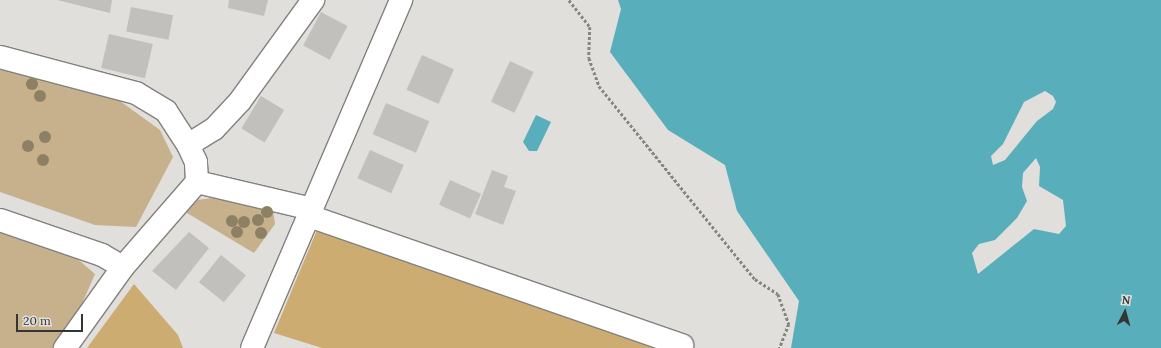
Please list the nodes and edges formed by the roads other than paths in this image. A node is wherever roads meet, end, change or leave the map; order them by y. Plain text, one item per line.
1 (314, 0) edge
2 (401, 0) edge
3 (0, 57) edge
4 (188, 145) junction
5 (197, 182) junction
6 (311, 212) junction
7 (0, 220) edge
8 (123, 266) junction
9 (682, 345) dead end
10 (65, 348) edge
11 (252, 348) edge

1 - 4 street
2 - 6 street
3 - 4 street
4 - 5 street
5 - 6 street
5 - 8 street
6 - 9 street
6 - 11 street
7 - 8 street
8 - 10 street

